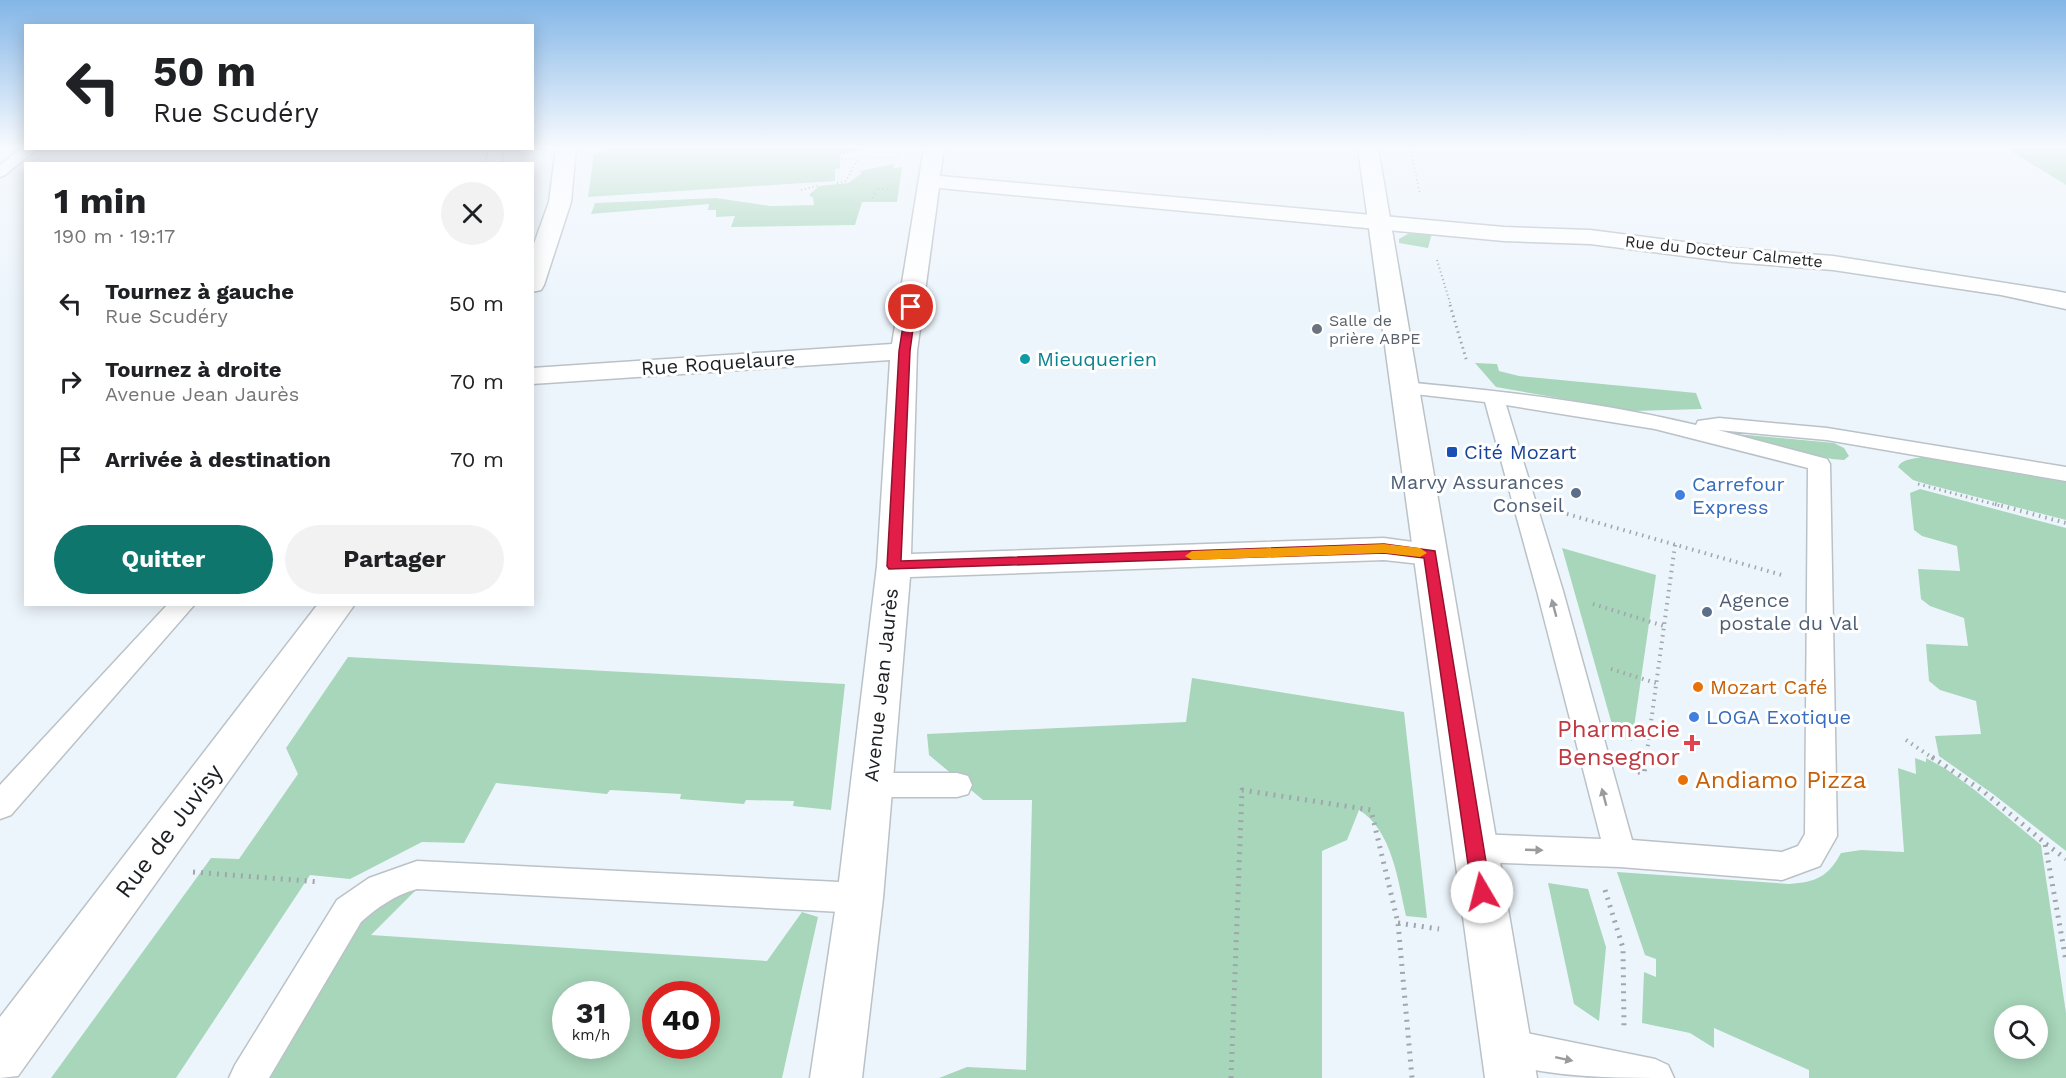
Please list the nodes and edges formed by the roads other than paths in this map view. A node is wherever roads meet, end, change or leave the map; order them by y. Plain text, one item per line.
1 (560, 198) edge
2 (918, 198) edge
3 (1199, 198) edge
4 (1376, 198) edge
5 (1380, 222) junction
6 (534, 279) edge
7 (2066, 301) edge
8 (904, 351) junction
9 (534, 376) edge
10 (1404, 388) junction
11 (1493, 396) junction
12 (1689, 430) junction
13 (2066, 474) edge
14 (1430, 554) junction
15 (894, 566) junction
16 (181, 606) edge
17 (337, 606) edge
18 (872, 785) junction
19 (957, 785) dead end
20 (0, 807) edge
21 (1475, 848) junction
22 (1606, 853) junction
23 (860, 898) junction
24 (0, 1058) edge
25 (1508, 1063) edge
26 (1642, 1075) edge
27 (248, 1078) edge
28 (836, 1078) edge

1 - 6 street
2 - 8 street, Avenue Jean Jaurès
3 - 5 street, Rue du Docteur Calmette
4 - 5 street
5 - 7 street, Rue du Docteur Calmette
5 - 10 street
8 - 9 street, Rue Roquelaure
8 - 15 street, Avenue Jean Jaurès
10 - 11 lane
10 - 14 street
11 - 12 lane
22 -> 11 lane
12 - 13 lane
12 - 22 lane
14 - 15 street
14 - 21 street
15 - 18 street, Avenue Jean Jaurès
16 - 20 lane
17 - 24 street, Rue de Juvisy
18 - 19 lane
18 - 23 street, Avenue Jean Jaurès
21 -> 22 lane
21 - 25 street
23 - 27 lane
23 - 28 street, Avenue Jean Jaurès
25 -> 26 lane

